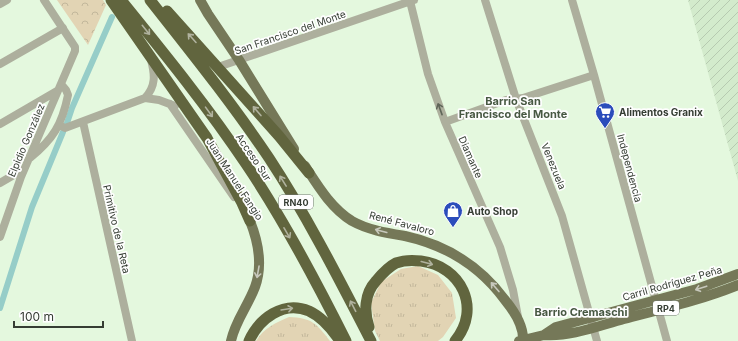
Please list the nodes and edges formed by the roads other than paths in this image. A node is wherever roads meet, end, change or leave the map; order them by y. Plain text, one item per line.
1 (7, 0) edge
2 (44, 0) edge
3 (111, 0) edge
4 (121, 0) edge
5 (150, 0) edge
6 (156, 0) edge
7 (200, 0) edge
8 (485, 0) edge
9 (572, 0) edge
10 (412, 1) edge
11 (0, 4) edge
12 (63, 28) junction
13 (147, 50) junction
14 (239, 60) junction
15 (0, 64) edge
16 (218, 67) junction
17 (594, 74) junction
18 (59, 88) junction
19 (145, 98) junction
20 (516, 99) junction
21 (170, 104) junction
22 (193, 116) junction
23 (83, 122) junction
24 (445, 122) junction
25 (0, 124) edge
26 (59, 125) junction
27 (28, 160) junction
28 (24, 169) junction
29 (309, 173) junction
30 (0, 183) edge
31 (250, 221) junction
32 (0, 237) edge
33 (738, 274) edge
34 (738, 285) edge
35 (657, 305) junction
36 (518, 318) junction
37 (592, 323) junction
38 (132, 341) edge
39 (231, 341) edge
40 (248, 341) edge
41 (340, 341) edge
42 (346, 341) edge
43 (371, 341) edge
44 (375, 341) edge
45 (455, 341) edge
46 (522, 341) edge
47 (597, 341) edge
48 (667, 341) edge

1 - 11 street
2 - 12 street
3 - 13 highway
4 -> 42 highway, Acceso Sur / RN40
43 -> 5 highway, Acceso Sur / RN40
16 -> 6 highway
7 - 14 main road, René Favaloro
8 - 20 street, Venezuela
9 - 17 street, Independencia
10 - 14 street, San Francisco del Monte
24 -> 10 street, Diamante
12 - 15 street
12 - 18 street, Elpidio González
13 - 19 street
13 - 22 highway
14 - 16 street, San Francisco del Monte
14 - 29 main road, René Favaloro
29 -> 16 highway
17 - 20 street
17 - 35 street, Independencia
18 - 25 street
18 - 26 street
18 - 27 street, Elpidio González
19 - 21 street
19 - 23 street
20 - 24 street
20 - 37 street, Venezuela
21 - 22 street
21 - 31 street, Juan Manuel Fangio
22 - 31 highway
23 - 26 street
23 - 38 street, Primitivo de la Reta
24 - 36 street, Diamante
26 - 27 street
27 - 28 street, Elpidio González
28 - 30 street
28 - 32 street, Elpidio González
36 -> 29 main road, René Favaloro
31 -> 39 main road, Juan Manuel Fangio
33 -> 35 main road, Carril Rodríguez Peña / RP4
34 - 35 main road, Carril Rodríguez Peña / RP4
35 - 37 main road, Carril Rodríguez Peña / RP4
35 - 48 street, Independencia
36 - 46 main road, René Favaloro
37 - 46 main road, Carril Rodríguez Peña / RP4
37 - 47 street, Venezuela
40 -> 41 highway
44 -> 45 highway

